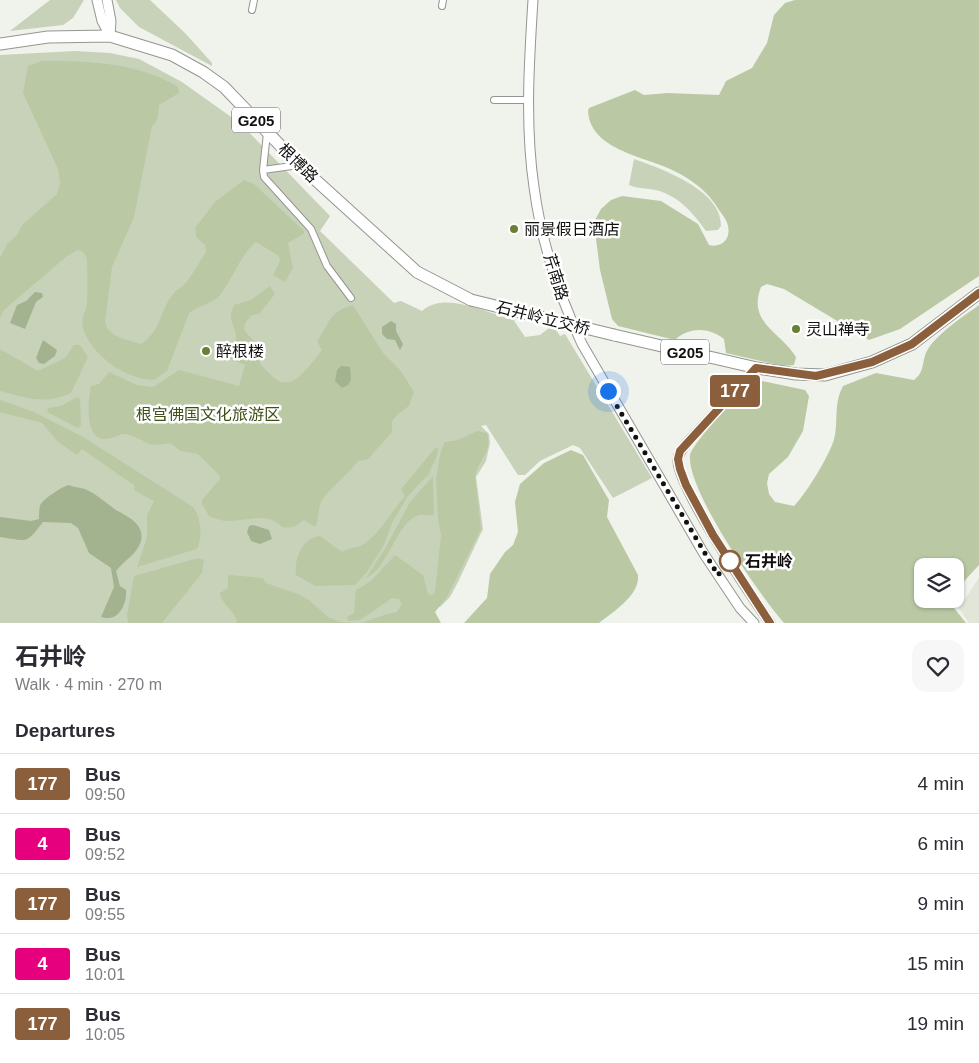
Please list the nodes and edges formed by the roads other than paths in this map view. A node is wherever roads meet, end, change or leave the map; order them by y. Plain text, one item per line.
1 (97, 0) edge
2 (108, 0) edge
3 (254, 0) edge
4 (533, 0) edge
5 (252, 10) dead end
6 (110, 36) junction
7 (0, 44) edge
8 (494, 100) dead end
9 (529, 100) junction
10 (267, 133) junction
11 (299, 165) junction
12 (264, 170) junction
13 (979, 293) edge
14 (351, 298) dead end
15 (471, 300) joint
16 (756, 368) junction
17 (754, 623) edge
18 (770, 623) edge

1 - 6 main road
2 - 6 main road
3 - 5 street
4 - 9 main road, 芹南路
6 - 7 highway, 根博路 / G205
6 - 10 highway, 根博路 / G205
8 - 9 street
9 - 17 main road, 芹南路
10 - 11 highway, 根博路 / G205
10 - 12 street
11 - 12 street
11 - 15 highway, 根博路 / G205
12 - 14 street
13 - 16 highway, G205
15 - 16 highway, 石井岭立交桥 / G205, bridge
16 - 18 main road

